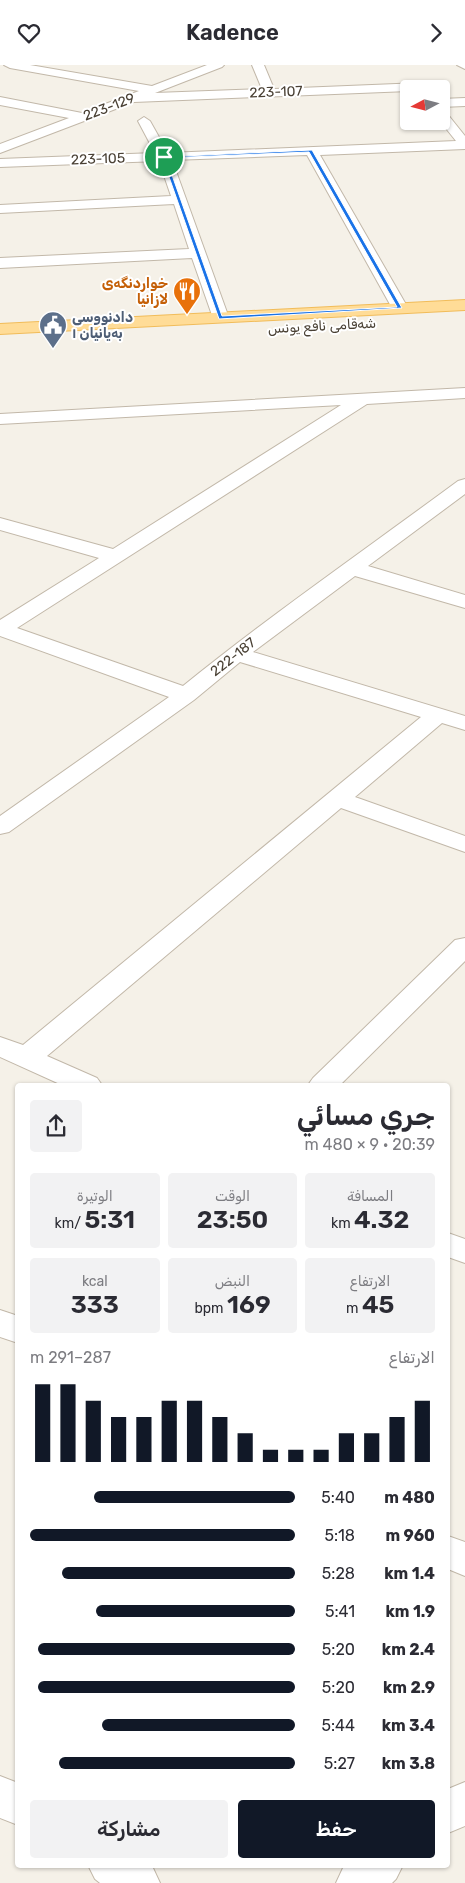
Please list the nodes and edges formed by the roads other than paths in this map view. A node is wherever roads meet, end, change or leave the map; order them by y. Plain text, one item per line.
1 (10, 65) edge
2 (65, 65) edge
3 (218, 65) edge
4 (258, 65) edge
5 (46, 71) junction
6 (410, 72) dead end
7 (416, 80) edge
8 (400, 89) edge
9 (153, 90) junction
10 (269, 92) junction
11 (132, 98) junction
12 (0, 101) edge
13 (465, 102) edge
14 (450, 103) edge
15 (84, 117) junction
16 (144, 121) dead end
17 (450, 126) edge
18 (465, 145) edge
19 (3, 146) edge
20 (311, 151) junction
21 (164, 157) junction
22 (0, 163) edge
23 (179, 200) junction
24 (0, 209) edge
25 (198, 253) junction
26 (0, 263) edge
27 (465, 305) edge
28 (400, 308) junction
29 (221, 318) junction
30 (465, 320) edge
31 (0, 329) edge
32 (0, 342) edge
33 (465, 393) edge
34 (362, 399) junction
35 (0, 419) edge
36 (465, 485) edge
37 (0, 524) edge
38 (116, 555) junction
39 (352, 569) junction
40 (465, 601) edge
41 (0, 629) edge
42 (236, 654) junction
43 (186, 695) junction
44 (439, 715) junction
45 (465, 723) edge
46 (338, 799) junction
47 (0, 827) edge
48 (465, 844) edge
49 (465, 946) edge
50 (0, 1047) edge
51 (26, 1058) junction
52 (82, 1083) edge
53 (325, 1083) edge
54 (450, 1245) edge
55 (465, 1252) edge
56 (0, 1323) edge
57 (15, 1330) edge
58 (450, 1552) edge
59 (465, 1560) edge
60 (0, 1795) edge
61 (465, 1801) edge
62 (15, 1804) edge
63 (450, 1812) edge
64 (115, 1868) edge
65 (377, 1868) edge
66 (138, 1883) edge
67 (358, 1883) edge

1 - 5 street
2 - 5 street
3 - 9 street, 223-129
4 - 10 street
5 - 9 street
6 - 7 street
8 - 10 street, 223-107
9 - 11 street, 223-129
10 - 11 street, 223-107
11 - 15 street, 223-129
12 - 15 street
13 - 14 street
15 - 19 street, 223-129
16 - 21 street
17 - 18 street
18 - 20 street, 223-105
20 - 21 street, 223-105
20 - 28 street
21 - 22 street, 223-105
21 - 23 street
23 - 24 street
23 - 25 street
25 - 26 street
25 - 29 street
27 - 28 main road, شەقامی نافع یونس
28 - 29 main road, شەقامی نافع یونس
29 - 31 main road, شەقامی نافع یونس
30 - 32 main road, شەقامی نافع یونس
33 - 34 street
34 - 35 street
34 - 38 street
36 - 39 street, 222-187
37 - 38 street
38 - 41 street
39 - 40 street
39 - 42 street, 222-187
41 - 43 street
42 - 43 street, 222-187
42 - 44 street
43 - 47 street, 222-187
44 - 45 street
44 - 46 street
46 - 48 street
46 - 51 street
49 - 53 street
50 - 51 street
51 - 52 street
54 - 55 street
56 - 57 street
58 - 59 street
60 - 62 street
61 - 63 street
64 - 66 street
65 - 67 street

